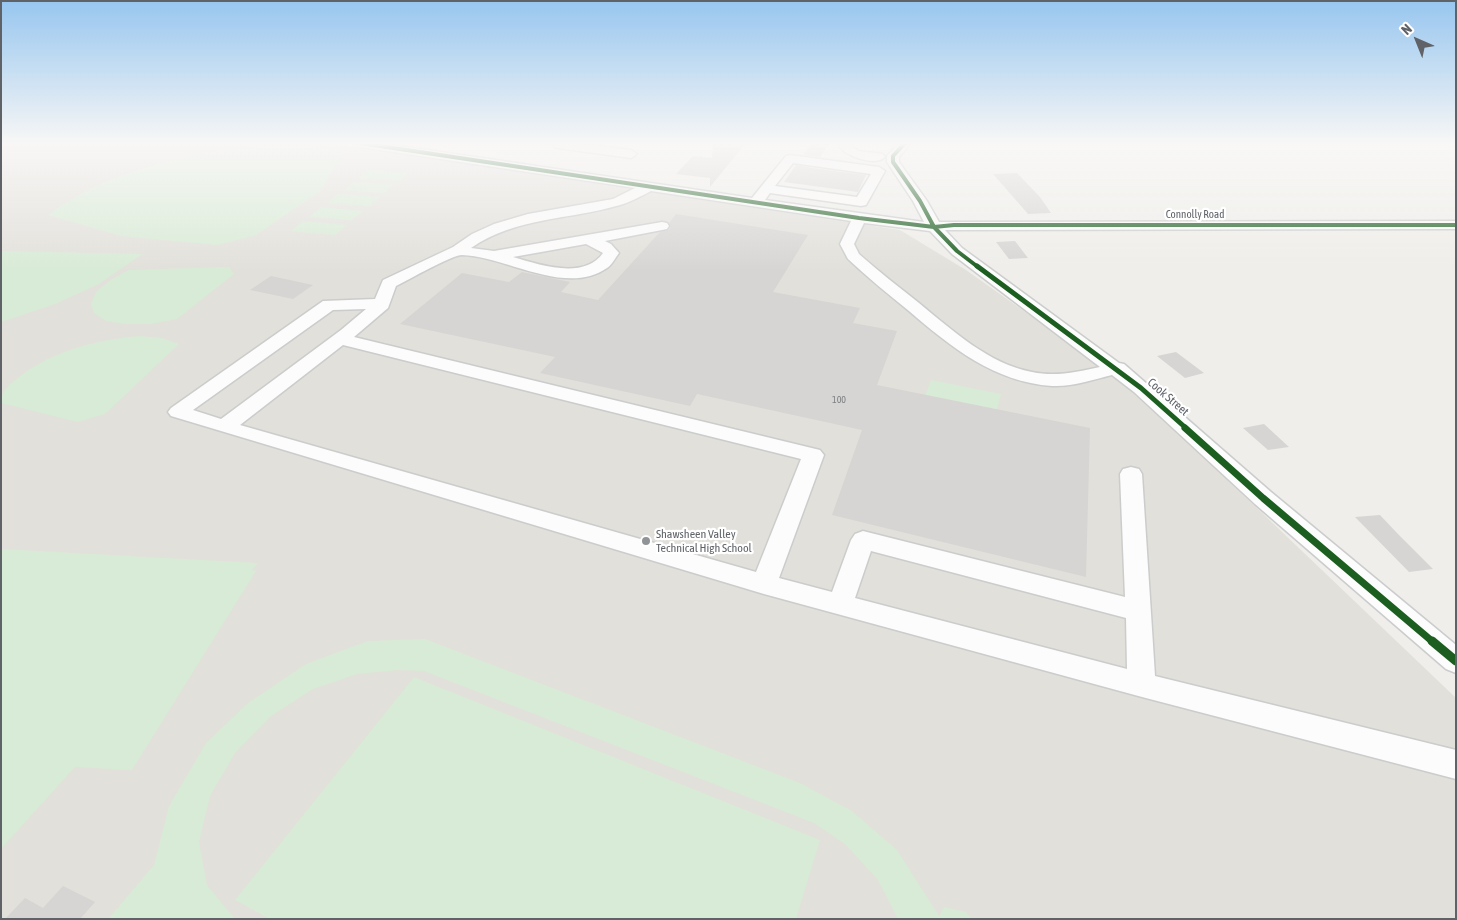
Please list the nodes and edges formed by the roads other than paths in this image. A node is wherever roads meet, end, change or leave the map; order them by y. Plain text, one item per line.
1 (651, 186) joint
2 (870, 186) edge
3 (909, 186) edge
4 (767, 188) joint
5 (756, 202) junction
6 (859, 218) junction
7 (1456, 225) edge
8 (662, 226) dead end
9 (934, 227) junction
10 (586, 240) junction
11 (458, 250) junction
12 (494, 256) junction
13 (382, 304) junction
14 (340, 340) junction
15 (1116, 368) junction
16 (224, 428) junction
17 (1131, 474) dead end
18 (764, 584) junction
19 (840, 604) junction
20 (1138, 611) junction
21 (1456, 661) edge
22 (1142, 685) junction
23 (1456, 765) edge

1 - 5 street, Connolly Road
1 - 11 street
2 - 4 street
3 - 9 street, Cook Street
4 - 5 street
5 - 6 street, Connolly Road
6 - 9 street, Connolly Road
6 - 15 street
7 - 9 street, Connolly Road
8 - 10 street
9 - 15 street, Cook Street
10 - 12 street
10 - 12 street
11 - 12 street
11 - 13 street
13 - 14 street
13 - 16 street
14 - 16 street
14 - 18 street
15 - 21 street, Cook Street
16 - 18 street
17 - 20 street
18 - 19 street
19 - 20 street
19 - 22 street
20 - 22 street
22 - 23 street

